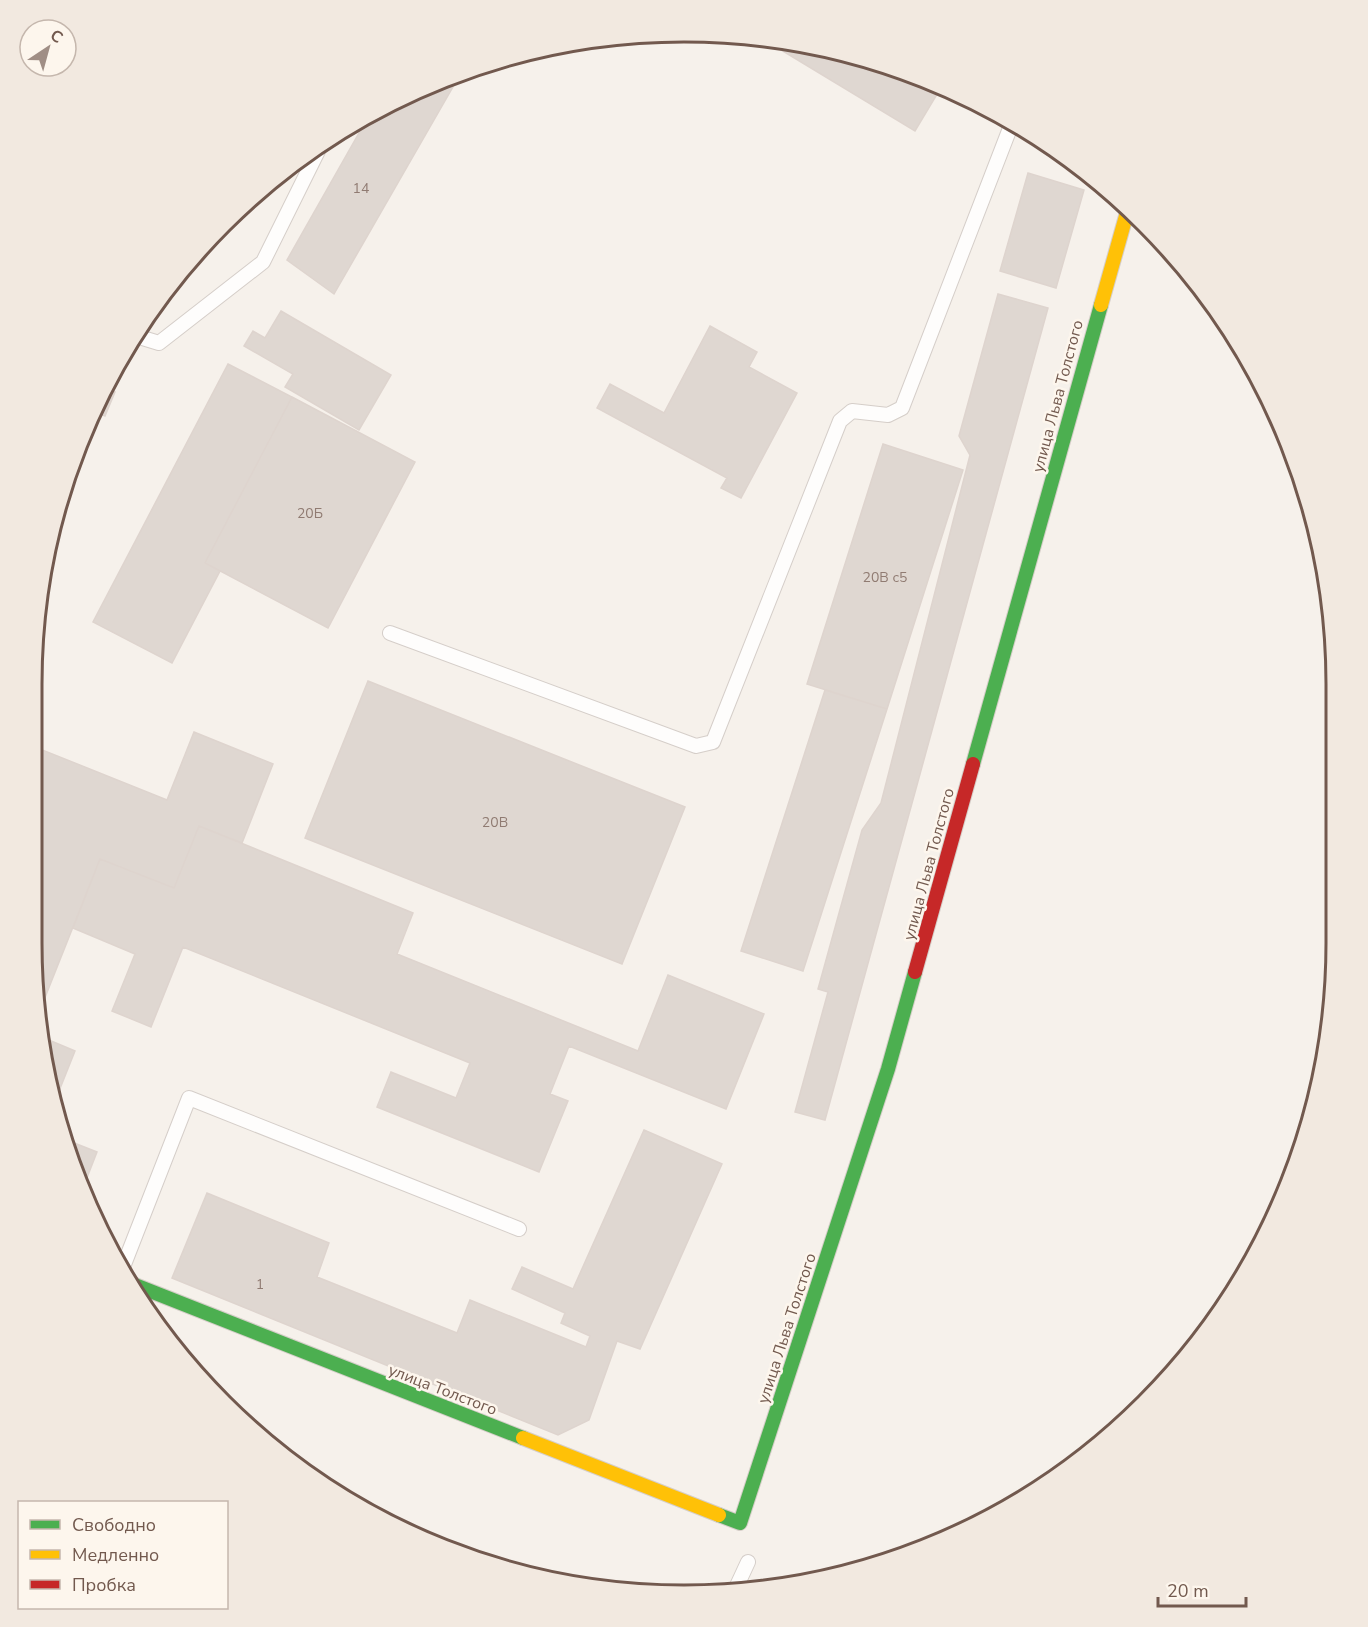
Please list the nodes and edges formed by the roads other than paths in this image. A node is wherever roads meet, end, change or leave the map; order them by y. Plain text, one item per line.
1 (1009, 131) edge
2 (314, 160) edge
3 (1125, 218) edge
4 (143, 338) edge
5 (390, 633) dead end
6 (519, 1229) dead end
7 (126, 1260) edge
8 (143, 1288) edge
9 (740, 1523) joint
10 (748, 1562) dead end
11 (738, 1583) edge

1 - 5 lane
2 - 4 lane
3 - 9 street, улица Льва Толстого
6 - 7 lane
8 - 9 street, улица Толстого
10 - 11 lane

